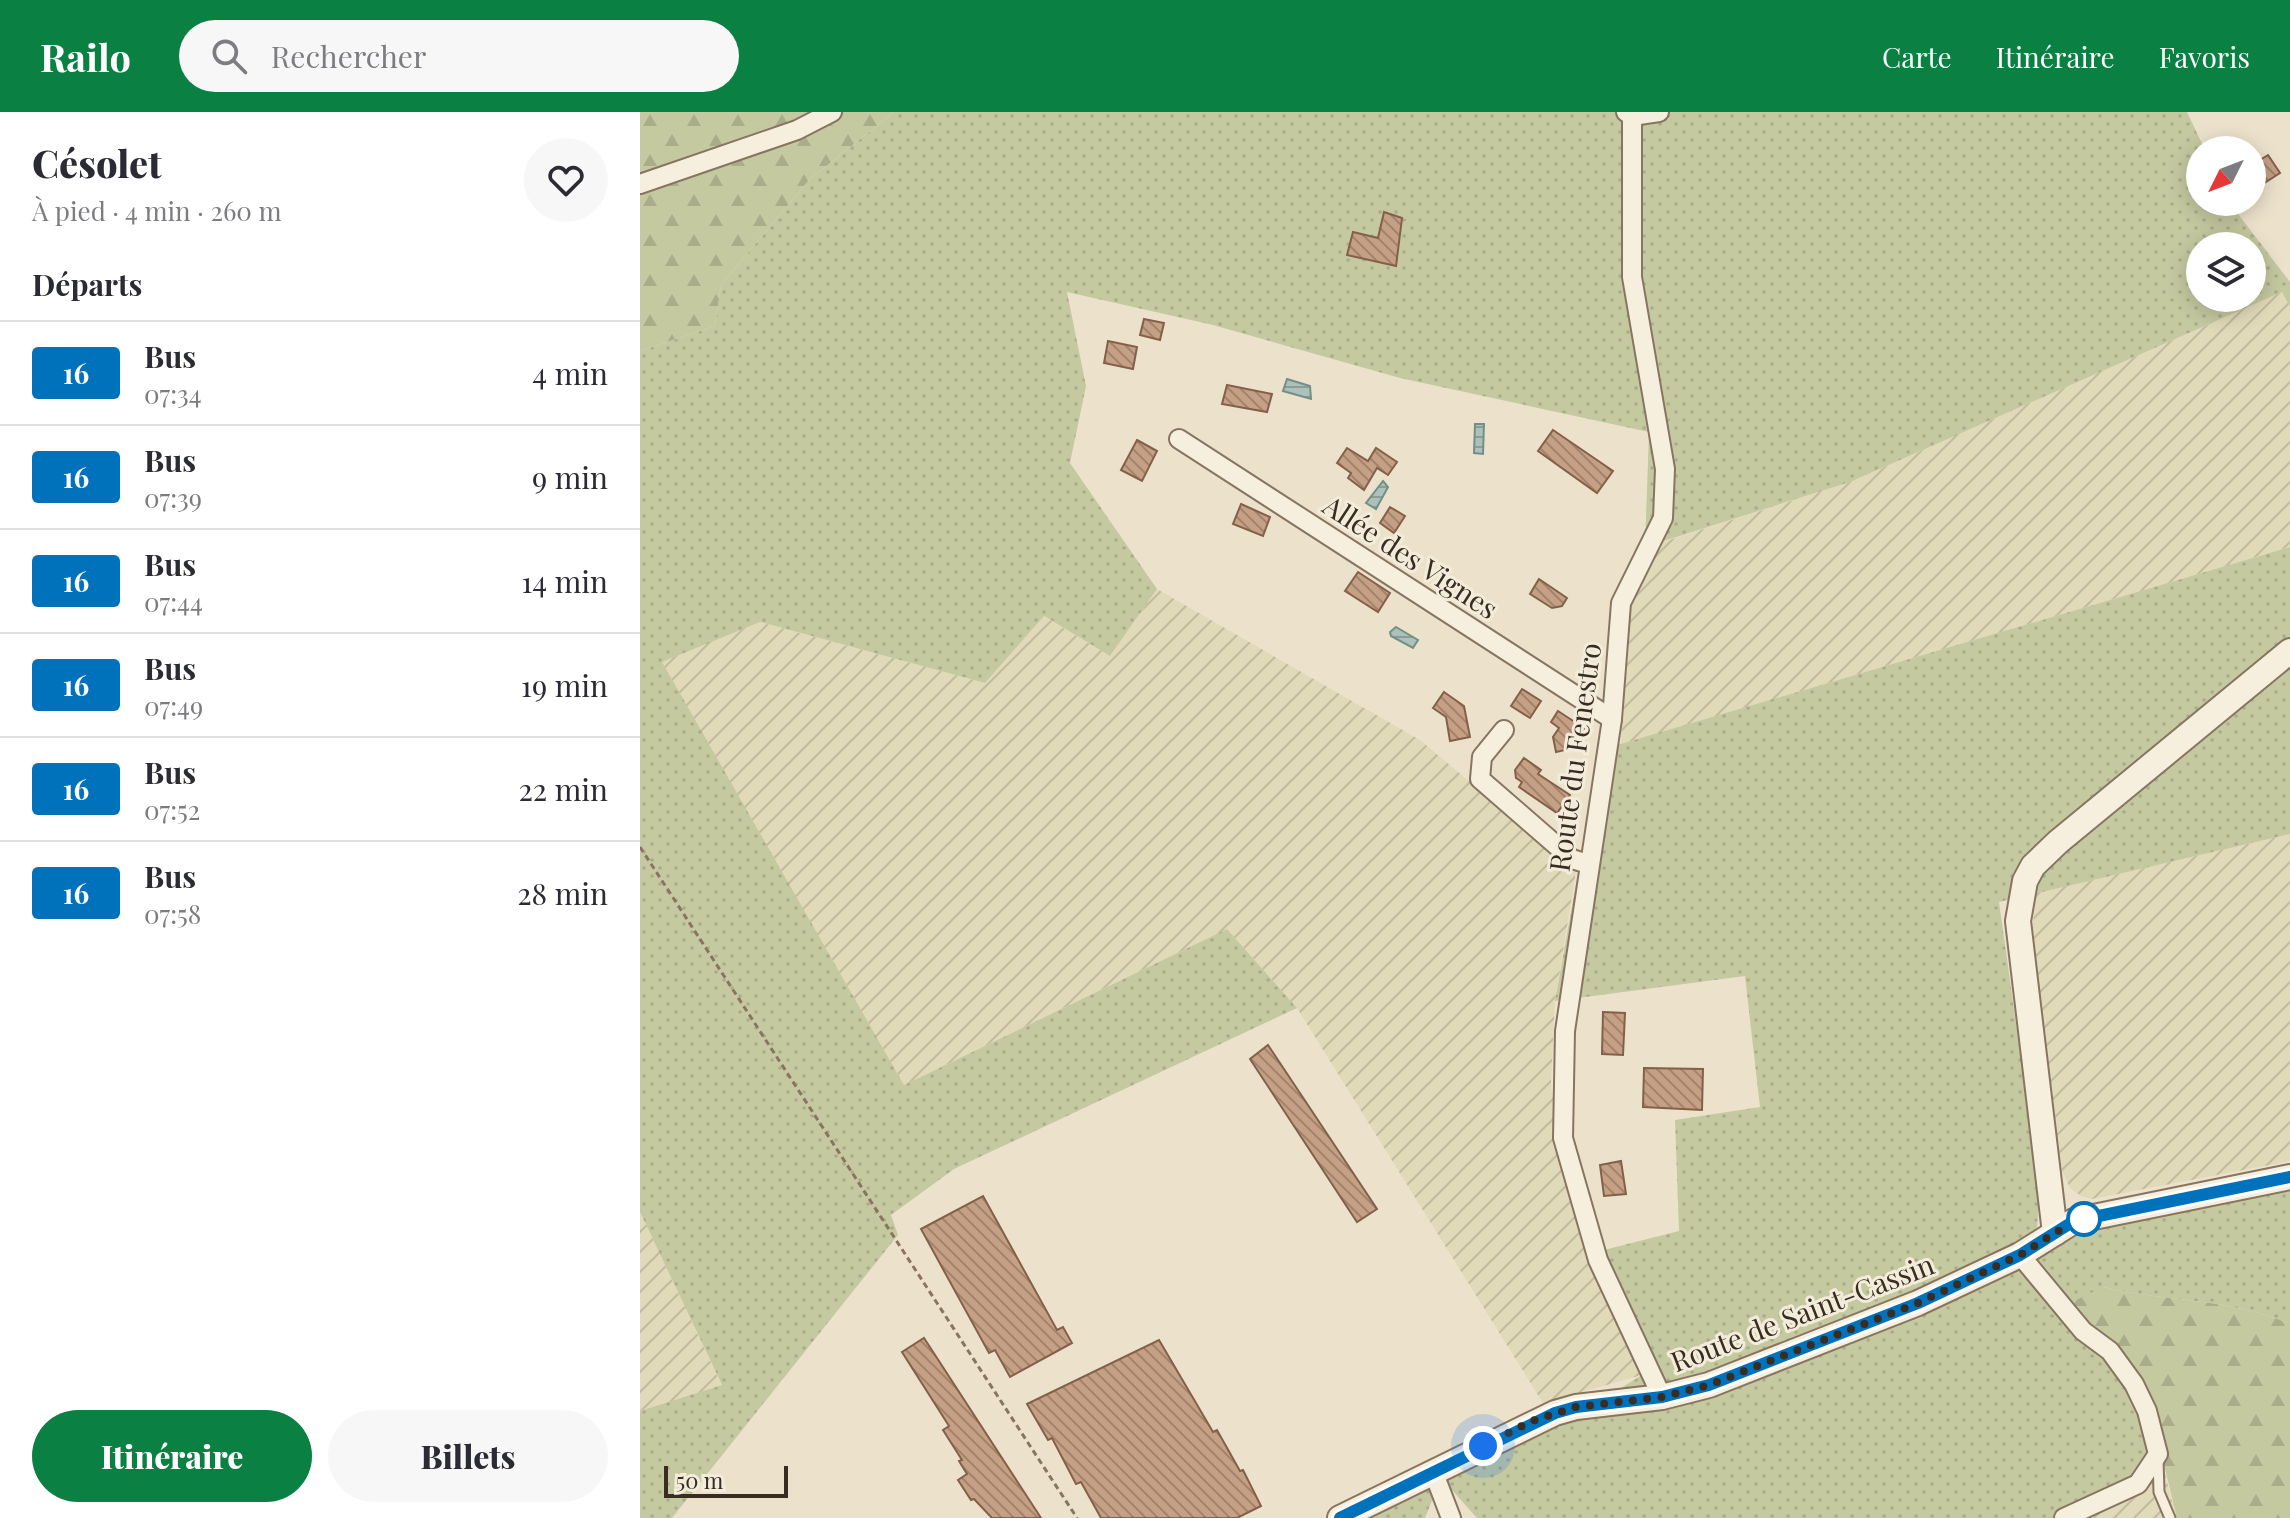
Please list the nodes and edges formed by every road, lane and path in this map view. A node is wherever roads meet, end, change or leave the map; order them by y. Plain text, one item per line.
1 (832, 112) edge
2 (1659, 112) edge
3 (1629, 114) edge
4 (640, 184) edge
5 (1179, 439) dead end
6 (2290, 651) edge
7 (1612, 719) junction
8 (1504, 730) dead end
9 (640, 847) edge
10 (1588, 864) junction
11 (2290, 1177) edge
12 (2055, 1233) junction
13 (2020, 1255) junction
14 (1662, 1397) junction
15 (2158, 1454) junction
16 (1433, 1471) junction
17 (1077, 1518) edge
18 (1340, 1518) edge
19 (1451, 1518) edge
20 (2064, 1518) edge
21 (2170, 1518) edge

1 - 4 street
2 - 3 street
3 - 7 street, Route du Fenestro
5 - 7 street, Allée des Vignes
6 - 12 street
7 - 10 street, Route du Fenestro
8 - 10 street
9 - 17 path
10 - 14 street, Route du Fenestro
11 - 12 street, Route de Saint-Cassin
12 - 13 street, Route de Saint-Cassin
13 - 14 street, Route de Saint-Cassin
13 - 15 street
14 - 16 street, Route de Saint-Cassin
15 - 20 street
15 - 21 lane
16 - 18 street, Route de Saint-Cassin
16 - 19 street

